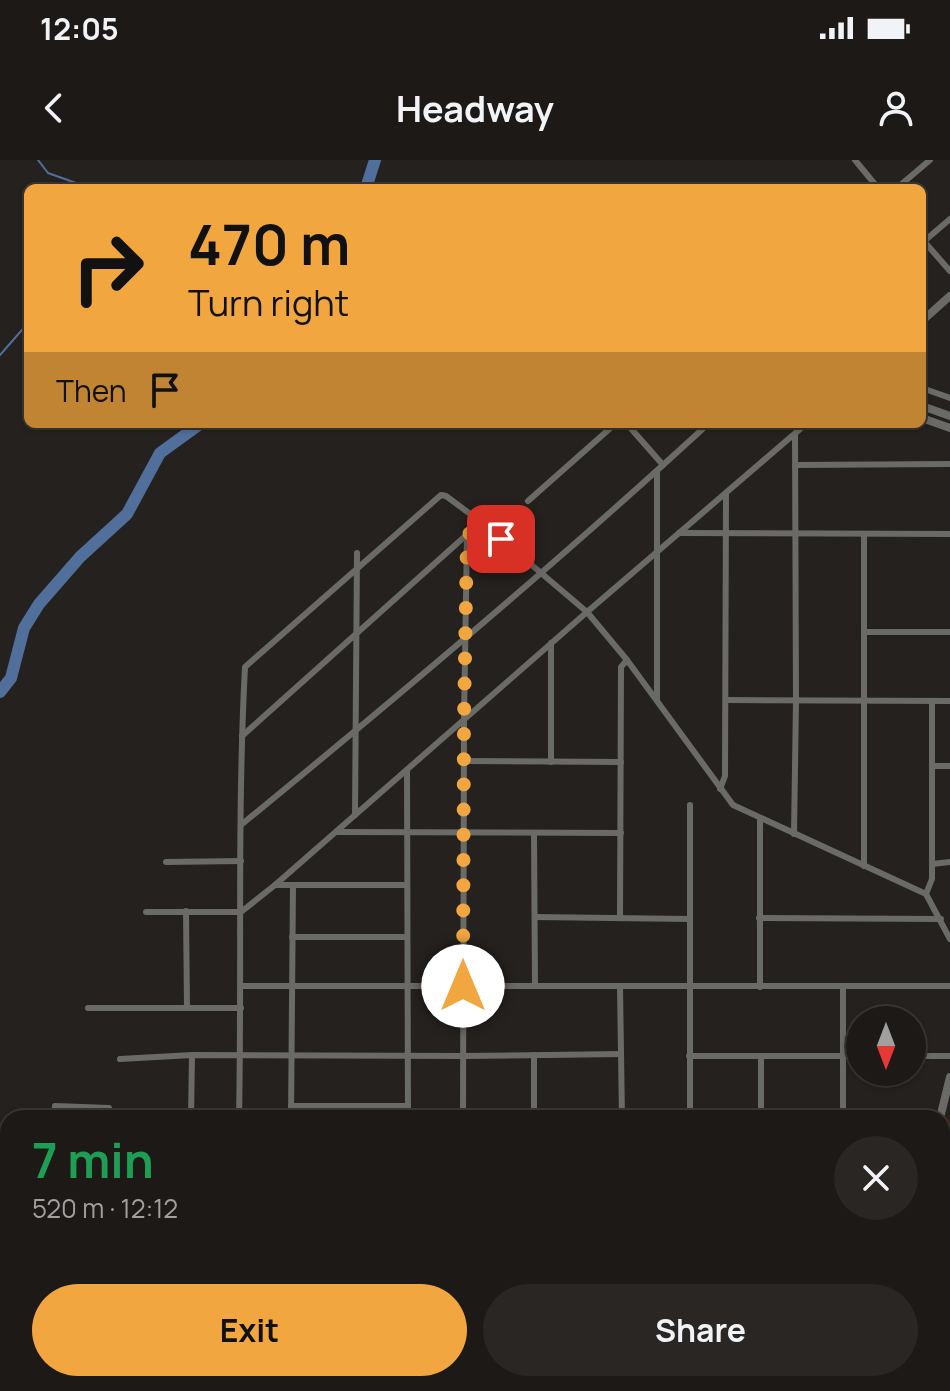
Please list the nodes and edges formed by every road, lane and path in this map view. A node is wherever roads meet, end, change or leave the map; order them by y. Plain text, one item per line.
1 (855, 160) edge
2 (930, 160) edge
3 (875, 184) edge
4 (902, 184) edge
5 (950, 219) edge
6 (926, 239) edge
7 (926, 244) edge
8 (950, 271) edge
9 (950, 296) edge
10 (926, 317) edge
11 (926, 389) edge
12 (950, 398) edge
13 (926, 407) edge
14 (950, 416) edge
15 (926, 419) edge
16 (610, 428) edge
17 (630, 428) edge
18 (704, 428) edge
19 (802, 428) edge
20 (950, 428) edge
21 (795, 434) junction
22 (950, 464) edge
23 (795, 465) junction
24 (660, 468) junction
25 (726, 495) junction
26 (528, 501) dead end
27 (481, 522) junction
28 (679, 533) junction
29 (725, 534) junction
30 (795, 534) junction
31 (950, 534) edge
32 (864, 535) junction
33 (467, 536) junction
34 (357, 553) dead end
35 (656, 553) junction
36 (357, 568) junction
37 (541, 572) junction
38 (587, 612) junction
39 (864, 632) junction
40 (950, 632) edge
41 (356, 634) junction
42 (466, 636) junction
43 (551, 643) junction
44 (627, 660) junction
45 (657, 699) junction
46 (726, 700) junction
47 (796, 701) junction
48 (864, 701) junction
49 (950, 701) edge
50 (932, 702) junction
51 (464, 720) junction
52 (355, 731) junction
53 (242, 736) junction
54 (464, 761) junction
55 (551, 762) junction
56 (621, 762) junction
57 (932, 766) junction
58 (950, 766) edge
59 (407, 770) junction
60 (720, 789) junction
61 (690, 805) dead end
62 (355, 815) junction
63 (760, 818) junction
64 (241, 825) junction
65 (335, 832) junction
66 (407, 832) junction
67 (463, 832) junction
68 (534, 833) junction
69 (621, 833) junction
70 (794, 834) junction
71 (241, 861) junction
72 (166, 862) dead end
73 (950, 862) edge
74 (932, 864) junction
75 (864, 866) junction
76 (275, 885) junction
77 (293, 885) junction
78 (407, 885) junction
79 (926, 894) junction
80 (186, 911) junction
81 (146, 912) dead end
82 (241, 912) junction
83 (535, 917) junction
84 (620, 918) junction
85 (759, 918) junction
86 (689, 919) junction
87 (941, 919) junction
88 (292, 937) junction
89 (407, 937) junction
90 (950, 939) edge
91 (241, 986) junction
92 (408, 986) junction
93 (463, 986) junction
94 (535, 986) junction
95 (950, 986) edge
96 (291, 987) junction
97 (620, 987) junction
98 (689, 987) junction
99 (760, 987) junction
100 (843, 987) junction
101 (88, 1008) dead end
102 (187, 1008) junction
103 (241, 1008) junction
104 (621, 1054) junction
105 (192, 1055) junction
106 (290, 1055) junction
107 (407, 1055) junction
108 (534, 1055) junction
109 (240, 1056) junction
110 (464, 1056) junction
111 (689, 1056) junction
112 (843, 1056) junction
113 (926, 1056) edge
114 (950, 1056) edge
115 (761, 1057) junction
116 (120, 1059) dead end
117 (950, 1077) edge
118 (291, 1106) junction
119 (408, 1106) junction
120 (55, 1110) edge
121 (109, 1110) edge
122 (191, 1110) edge
123 (239, 1110) edge
124 (291, 1110) edge
125 (408, 1110) edge
126 (463, 1110) edge
127 (534, 1110) edge
128 (622, 1110) edge
129 (690, 1110) edge
130 (761, 1110) edge
131 (843, 1110) edge
132 (942, 1110) edge

1 - 3 street
2 - 4 street
5 - 6 street
7 - 8 street
9 - 10 street
11 - 12 street
13 - 14 street
15 - 20 street
16 - 26 street
17 - 24 street
18 - 24 street
19 - 21 street
21 - 23 street
21 - 25 street
22 - 23 street
23 - 30 street
24 - 35 street
24 - 37 street
25 - 28 street
25 - 29 street
27 - 33 street
27 - 36 street
27 - 37 street
28 - 29 street
28 - 35 street
29 - 30 street
29 - 46 street
30 - 32 street
30 - 47 street
31 - 32 street
32 - 39 street
33 - 41 street
33 - 42 street
34 - 36 street
35 - 38 street
35 - 45 street
36 - 41 street
36 - 53 street
37 - 38 street
37 - 42 street
38 - 43 street
38 - 44 street
39 - 40 street
39 - 48 street
41 - 52 street
41 - 53 street
42 - 51 street
42 - 52 street
43 - 51 street
43 - 55 street
44 - 45 street
44 - 56 street
45 - 60 street
46 - 47 street
46 - 60 street
47 - 48 street
47 - 70 street
48 - 50 street
48 - 75 street
49 - 50 street
50 - 57 street
51 - 54 street
51 - 59 street
52 - 62 street
52 - 64 street
53 - 64 street
54 - 55 street
54 - 67 street
55 - 56 street
56 - 69 street
57 - 58 street
57 - 74 street
59 - 62 street
59 - 66 street
60 - 63 street
61 - 86 street
62 - 65 street
63 - 70 street
63 - 85 street
64 - 71 street
65 - 66 street
65 - 76 street
66 - 67 street
66 - 78 street
67 - 68 street
67 - 93 street
68 - 69 street
68 - 83 street
69 - 84 street
70 - 75 street
71 - 72 street
71 - 82 street
73 - 74 street
74 - 79 street
75 - 79 street
76 - 77 street
76 - 82 street
77 - 78 street
77 - 88 street
78 - 89 street
79 - 87 street
80 - 81 street
80 - 82 street
80 - 102 street
82 - 91 street
83 - 84 street
83 - 94 street
84 - 86 street
85 - 87 street
85 - 99 street
86 - 98 street
87 - 90 street
88 - 89 street
88 - 96 street
89 - 92 street
91 - 96 street
91 - 103 street
92 - 93 street
92 - 96 street
92 - 107 street
93 - 94 street
93 - 110 street
94 - 97 street
95 - 100 street
96 - 106 street
97 - 98 street
97 - 104 street
98 - 99 street
98 - 111 street
99 - 100 street
100 - 112 street
101 - 102 street
102 - 103 street
103 - 109 street
104 - 108 street
104 - 128 street
105 - 109 street
105 - 116 street
105 - 122 street
106 - 107 street
106 - 109 street
106 - 118 street
107 - 110 street
107 - 119 street
108 - 110 street
108 - 127 street
109 - 123 street
110 - 126 street
111 - 115 street
111 - 129 street
112 - 115 street
112 - 131 street
113 - 114 street
115 - 130 street
117 - 132 street
118 - 119 street
118 - 124 street
119 - 125 street
120 - 121 street

